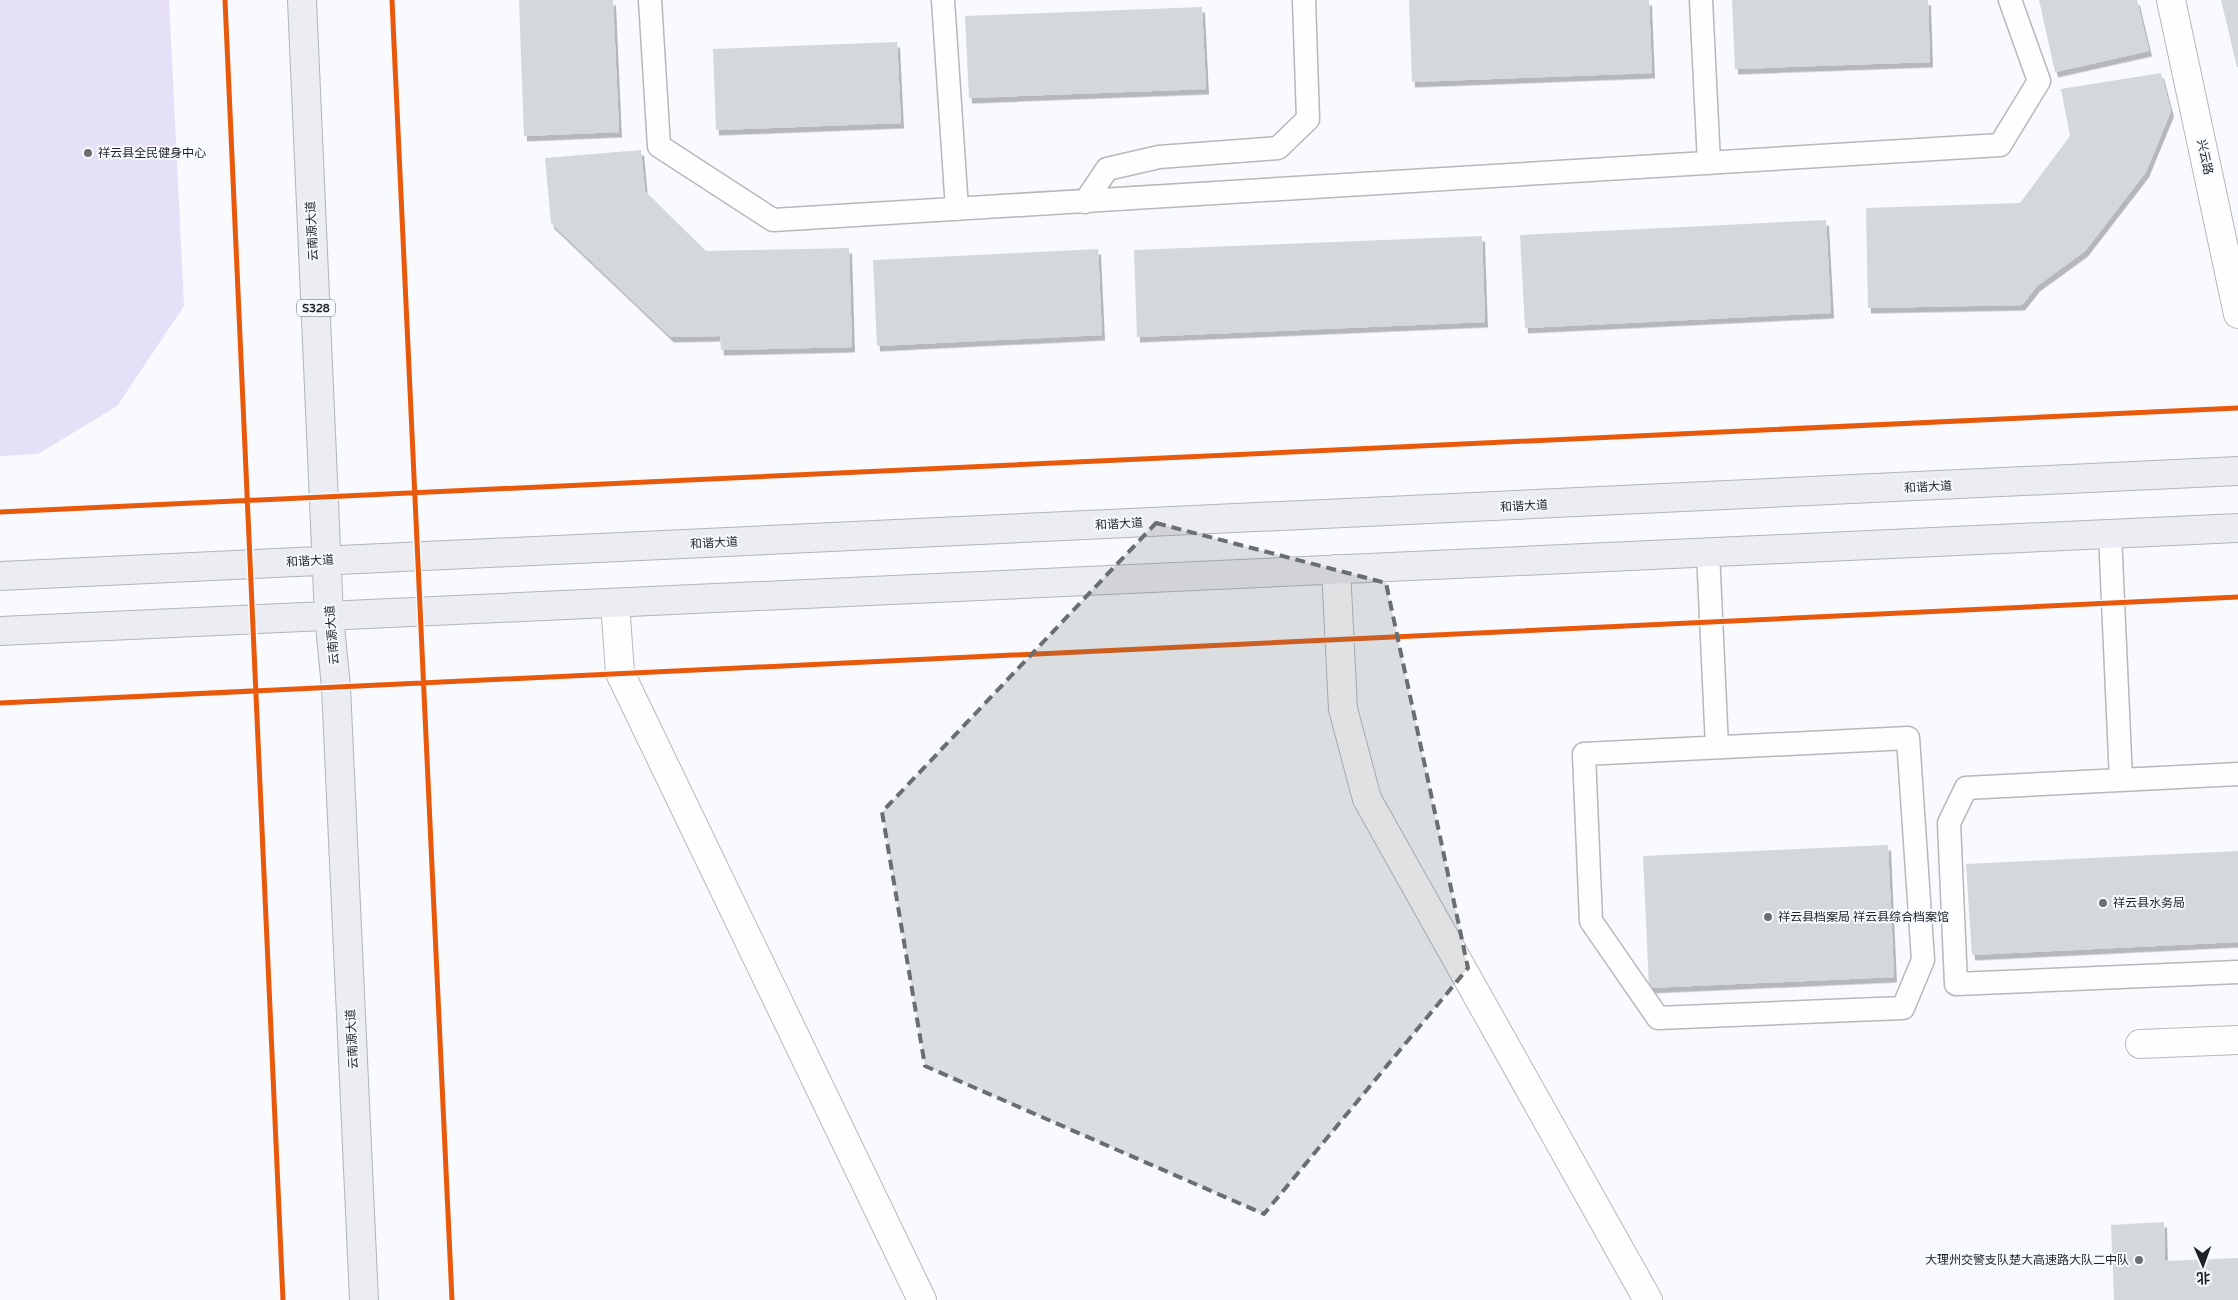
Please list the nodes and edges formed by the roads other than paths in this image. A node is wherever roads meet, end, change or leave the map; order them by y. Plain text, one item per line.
1 (302, 0) edge
2 (650, 0) edge
3 (943, 0) edge
4 (1304, 0) edge
5 (1701, 0) edge
6 (2010, 0) edge
7 (2171, 0) edge
8 (1709, 163) junction
9 (1085, 202) junction
10 (957, 209) junction
11 (2238, 314) edge
12 (2238, 471) edge
13 (2238, 528) edge
14 (2110, 534) junction
15 (1708, 552) junction
16 (327, 561) junction
17 (1336, 569) junction
18 (0, 576) edge
19 (614, 603) junction
20 (330, 616) junction
21 (0, 631) edge
22 (1717, 746) junction
23 (2238, 774) edge
24 (2122, 780) junction
25 (2238, 972) edge
26 (2238, 1040) edge
27 (2140, 1044) dead end
28 (364, 1300) edge
29 (922, 1300) edge
30 (1648, 1300) edge

1 - 16 main road, 云南源大道 / S328
2 - 10 lane
3 - 10 lane
4 - 9 lane
5 - 8 lane
6 - 8 lane
7 - 11 street, 兴云路
8 - 9 lane
9 - 10 lane
12 - 16 main road, 和谐大道
13 - 14 main road
14 - 15 main road
14 - 24 lane
15 - 17 main road
15 - 22 lane
16 - 18 main road, 和谐大道
16 - 20 main road, 云南源大道 / S328
17 - 19 main road
17 - 30 street
19 - 20 main road
19 - 29 street
20 - 21 main road
20 - 28 main road, 云南源大道
22 - 22 lane
23 - 24 lane
24 - 25 lane
26 - 27 street

